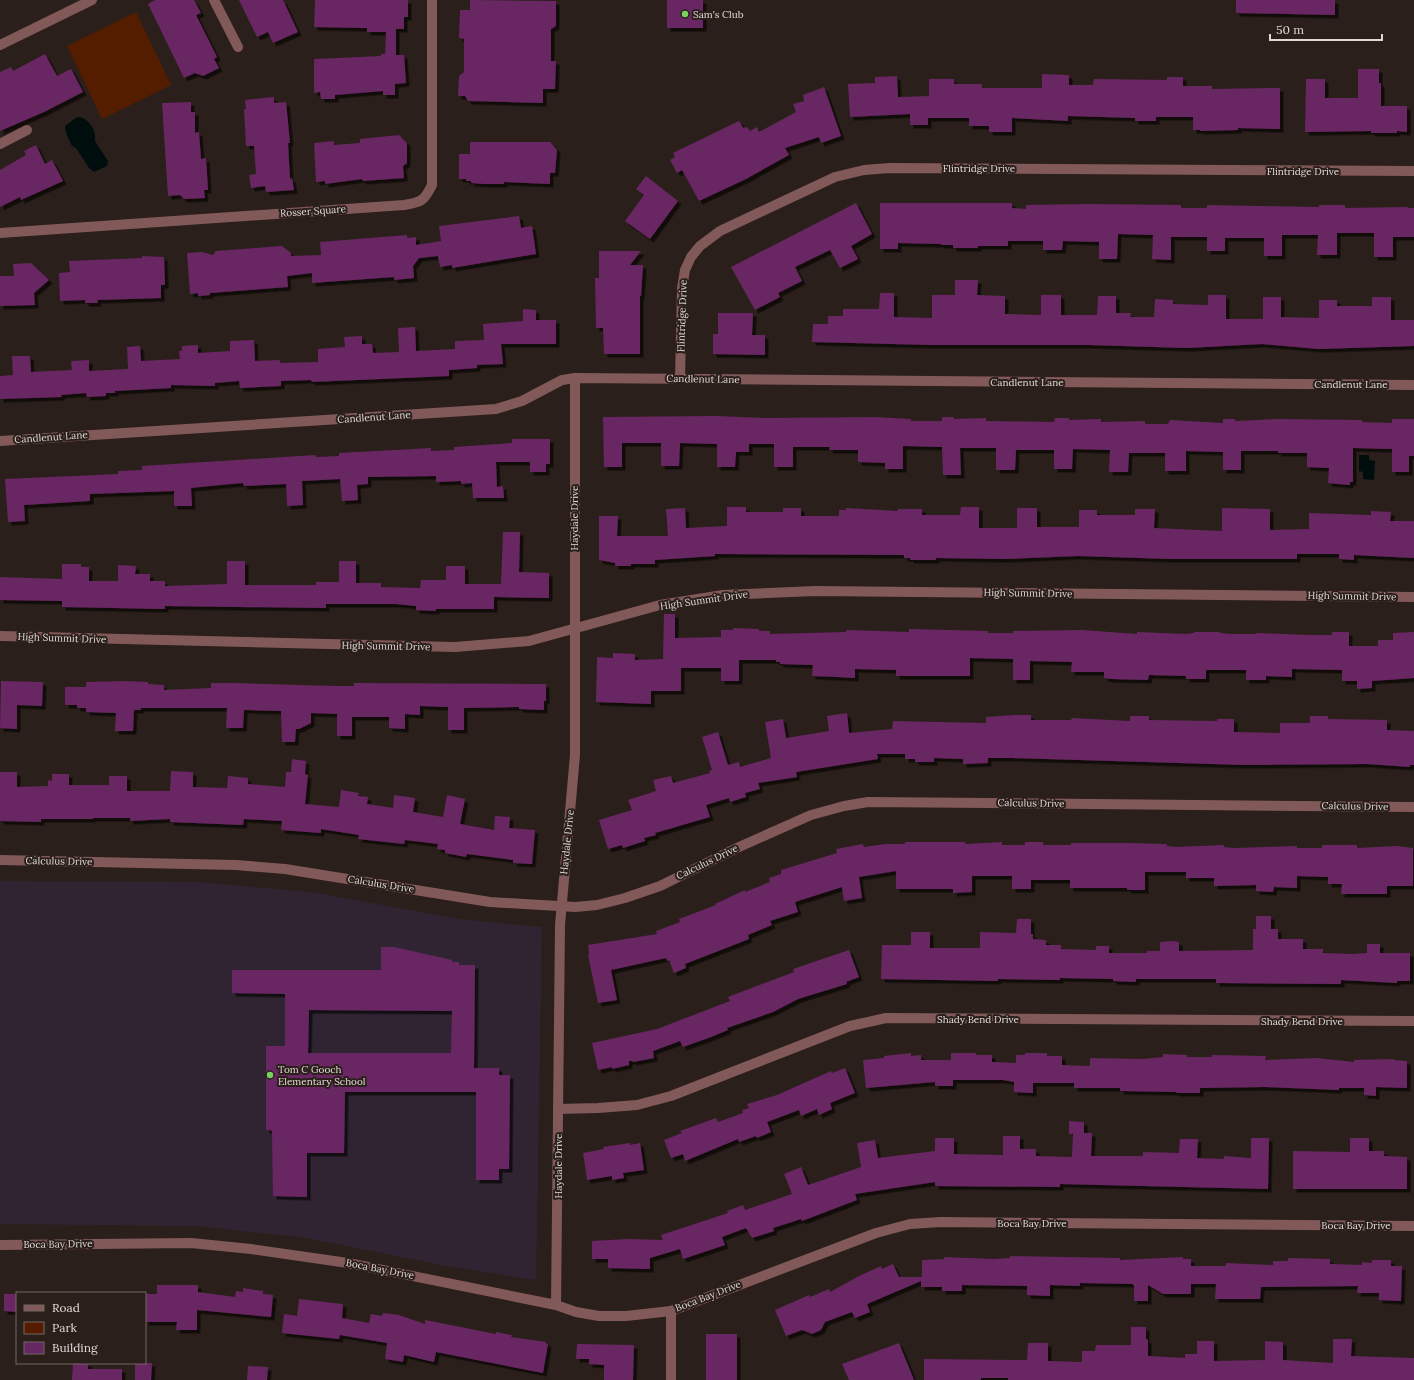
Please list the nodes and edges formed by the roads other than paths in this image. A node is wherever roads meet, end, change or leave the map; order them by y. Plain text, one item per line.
1 (92, 0) edge
2 (214, 0) edge
3 (432, 0) edge
4 (0, 45) edge
5 (238, 47) dead end
6 (27, 130) dead end
7 (0, 144) edge
8 (1414, 171) edge
9 (0, 233) edge
10 (575, 378) junction
11 (680, 378) junction
12 (1414, 385) edge
13 (0, 441) edge
14 (1414, 597) edge
15 (574, 628) junction
16 (0, 636) edge
17 (1414, 807) edge
18 (0, 860) edge
19 (561, 907) junction
20 (1414, 1021) edge
21 (558, 1109) junction
22 (1414, 1226) edge
23 (0, 1245) edge
24 (556, 1305) junction
25 (671, 1310) junction
26 (671, 1380) edge

1 - 4 street
2 - 5 street
3 - 9 street, Rosser Square
6 - 7 street
8 - 11 street, Flintridge Drive
10 - 11 street, Candlenut Lane
10 - 13 street, Candlenut Lane
10 - 15 street, Haydale Drive
11 - 12 street, Candlenut Lane
14 - 15 street, High Summit Drive
15 - 16 street, High Summit Drive
15 - 19 street, Haydale Drive
17 - 19 street, Calculus Drive
18 - 19 street, Calculus Drive
19 - 21 street, Haydale Drive
20 - 21 street, Shady Bend Drive
21 - 24 street, Haydale Drive
22 - 25 street, Boca Bay Drive
23 - 24 street, Boca Bay Drive
24 - 25 street, Boca Bay Drive
25 - 26 street

